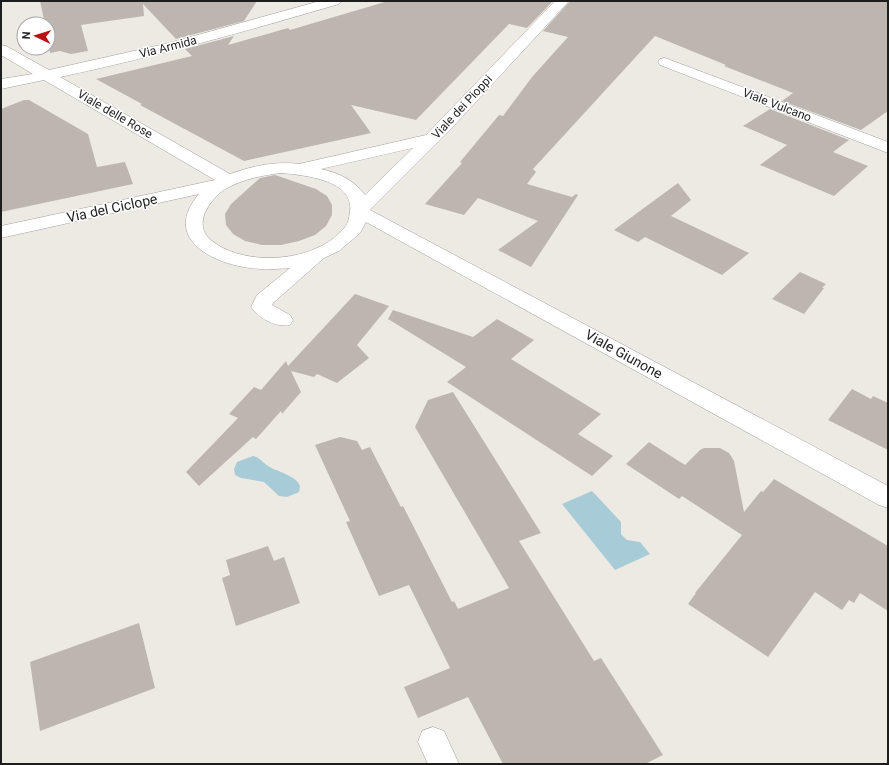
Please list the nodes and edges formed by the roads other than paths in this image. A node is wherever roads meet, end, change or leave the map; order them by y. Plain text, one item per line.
1 (334, 1) edge
2 (562, 1) edge
3 (1, 49) edge
4 (666, 62) dead end
5 (49, 76) junction
6 (1, 84) edge
7 (432, 139) junction
8 (888, 148) edge
9 (300, 169) junction
10 (226, 182) junction
11 (360, 211) junction
12 (1, 232) edge
13 (319, 254) junction
14 (283, 320) dead end
15 (888, 498) edge

1 - 5 street, Via Armida
2 - 7 street, Viale dei Pioppi
3 - 5 street, Viale delle Rose
4 - 8 street, Viale Vulcano
5 - 6 street, Via Armida
5 - 10 street, Viale delle Rose
7 - 9 street
7 - 11 street, Viale dei Pioppi
9 - 10 street
9 - 11 street
10 - 12 street, Via del Ciclope
10 - 13 street
11 - 13 street
11 - 15 street, Viale Giunone
13 - 14 street

